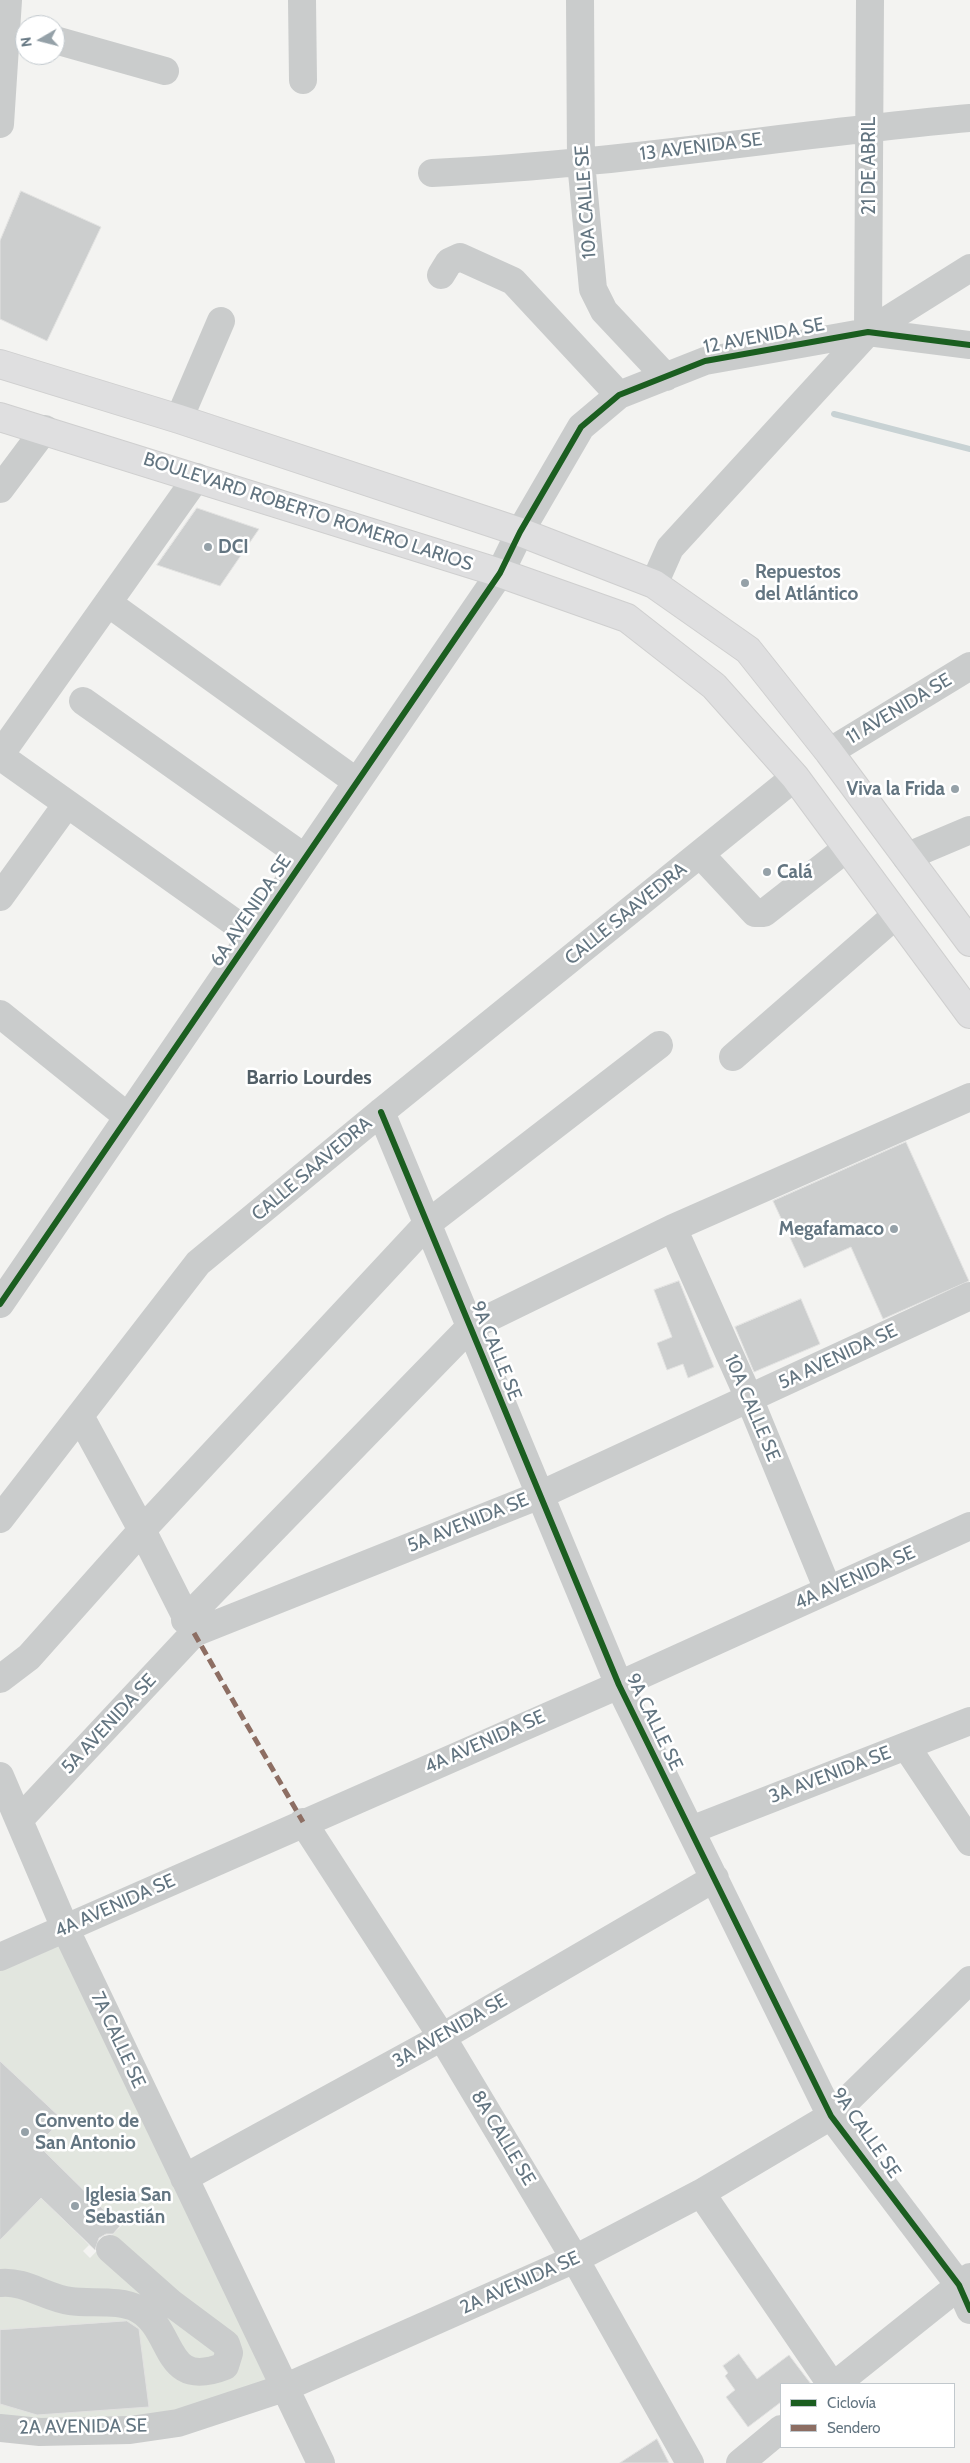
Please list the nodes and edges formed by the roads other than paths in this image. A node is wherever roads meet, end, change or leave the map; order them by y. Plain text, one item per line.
1 (8, 0) edge
2 (302, 0) edge
3 (580, 0) edge
4 (870, 0) edge
5 (65, 43) edge
6 (165, 71) dead end
7 (303, 80) dead end
8 (970, 118) edge
9 (0, 124) edge
10 (869, 127) junction
11 (581, 162) junction
12 (432, 173) dead end
13 (970, 268) edge
14 (441, 276) dead end
15 (221, 321) dead end
16 (868, 332) junction
17 (970, 345) edge
18 (0, 364) edge
19 (666, 377) junction
20 (619, 395) junction
21 (0, 417) edge
22 (179, 418) junction
23 (45, 429) junction
24 (197, 477) junction
25 (0, 489) edge
26 (520, 532) junction
27 (500, 573) junction
28 (654, 584) junction
29 (108, 603) junction
30 (970, 666) edge
31 (84, 701) dead end
32 (828, 752) junction
33 (0, 756) edge
34 (795, 777) junction
35 (357, 782) junction
36 (68, 804) junction
37 (970, 830) edge
38 (847, 848) junction
39 (700, 854) junction
40 (906, 856) junction
41 (305, 858) junction
42 (0, 896) edge
43 (896, 915) junction
44 (252, 935) junction
45 (970, 942) edge
46 (0, 1014) edge
47 (970, 1014) edge
48 (658, 1045) dead end
49 (733, 1057) dead end
50 (970, 1097) edge
51 (381, 1112) junction
52 (128, 1117) junction
53 (427, 1224) junction
54 (672, 1228) junction
55 (970, 1296) edge
56 (0, 1304) edge
57 (470, 1327) junction
58 (749, 1398) junction
59 (80, 1416) junction
60 (540, 1495) junction
61 (0, 1519) edge
62 (970, 1526) edge
63 (142, 1530) junction
64 (828, 1590) junction
65 (190, 1626) junction
66 (0, 1679) edge
67 (618, 1684) junction
68 (970, 1721) edge
69 (906, 1746) junction
70 (0, 1776) edge
71 (20, 1819) junction
72 (303, 1822) junction
73 (691, 1830) junction
74 (970, 1842) edge
75 (714, 1878) junction
76 (65, 1928) junction
77 (0, 1957) edge
78 (970, 1980) edge
79 (442, 2036) junction
80 (831, 2116) junction
81 (184, 2178) junction
82 (701, 2193) junction
83 (110, 2249) dead end
84 (575, 2259) junction
85 (964, 2281) edge
86 (0, 2283) edge
87 (970, 2310) edge
88 (829, 2383) edge
89 (837, 2383) edge
90 (284, 2388) junction
91 (0, 2428) edge
92 (780, 2430) edge
93 (321, 2463) edge
94 (690, 2463) edge
95 (740, 2463) edge

1 - 9 street
2 - 7 street
3 - 11 street, 10A CALLE SE
4 - 10 street, 21 DE ABRIL
5 - 6 street
8 - 10 street, 13 AVENIDA SE
10 - 11 street, 13 AVENIDA SE
10 - 16 street, 21 DE ABRIL
11 - 12 street, 13 AVENIDA SE
11 - 19 street, 10A CALLE SE
13 - 16 street
14 - 20 street
15 - 22 street
16 - 17 street, 12 AVENIDA SE
16 - 19 street, 12 AVENIDA SE
16 - 28 street
18 - 22 main road
19 - 20 street, 12 AVENIDA SE
20 - 26 street, 12 AVENIDA SE
21 - 23 main road, BOULEVARD ROBERTO ROMERO LARIOS
22 - 26 main road
23 - 24 main road, BOULEVARD ROBERTO ROMERO LARIOS
23 - 25 street
24 - 27 main road, BOULEVARD ROBERTO ROMERO LARIOS
24 - 29 street
26 - 27 street, 6A AVENIDA SE
26 - 28 main road
27 - 34 main road, BOULEVARD ROBERTO ROMERO LARIOS
27 - 35 street, 6A AVENIDA SE
28 - 32 main road
29 - 33 street
29 - 35 street
30 - 32 street, 11 AVENIDA SE
31 - 41 street
32 - 40 main road
33 - 36 street
34 - 38 main road, BOULEVARD ROBERTO ROMERO LARIOS
34 - 39 street, CALLE SAAVEDRA
35 - 41 street, 6A AVENIDA SE
36 - 42 street
36 - 44 street
37 - 40 street
38 - 39 street
38 - 43 main road, BOULEVARD ROBERTO ROMERO LARIOS
39 - 51 street, CALLE SAAVEDRA
40 - 45 main road
41 - 44 street, 6A AVENIDA SE
43 - 47 main road, BOULEVARD ROBERTO ROMERO LARIOS
43 - 49 street
44 - 52 street, 6A AVENIDA SE
46 - 52 street
48 - 53 street
50 - 54 street
51 - 53 street, 9A CALLE SE
51 - 59 street, CALLE SAAVEDRA
52 - 56 street, 6A AVENIDA SE
53 - 57 street, 9A CALLE SE
53 - 63 street
54 - 57 street
54 - 58 street, 10A CALLE SE
55 - 58 street, 5A AVENIDA SE
57 - 60 street, 9A CALLE SE
57 - 65 street
58 - 60 street, 5A AVENIDA SE
58 - 64 street, 10A CALLE SE
59 - 61 street, CALLE SAAVEDRA
59 - 63 street
60 - 65 street, 5A AVENIDA SE
60 - 67 street, 9A CALLE SE
62 - 64 street, 4A AVENIDA SE
63 - 65 street
63 - 66 street
64 - 67 street, 4A AVENIDA SE
65 - 71 street, 5A AVENIDA SE
67 - 72 street, 4A AVENIDA SE
67 - 73 street, 9A CALLE SE
68 - 69 street, 3A AVENIDA SE
69 - 73 street, 3A AVENIDA SE
69 - 74 street
70 - 71 street, 7A CALLE SE
71 - 76 street, 7A CALLE SE
72 - 76 street, 4A AVENIDA SE
72 - 79 street, 8A CALLE SE
73 - 75 street, 9A CALLE SE
75 - 79 street, 3A AVENIDA SE
75 - 80 street, 9A CALLE SE
76 - 77 street, 4A AVENIDA SE
76 - 81 street, 7A CALLE SE
78 - 80 street, 2A AVENIDA SE
79 - 81 street, 3A AVENIDA SE
79 - 84 street, 8A CALLE SE
80 - 82 street, 2A AVENIDA SE
80 - 85 street, 9A CALLE SE
81 - 90 street, 7A CALLE SE
82 - 84 street, 2A AVENIDA SE
82 - 88 street
83 - 86 street
84 - 90 street, 2A AVENIDA SE
84 - 94 street, 8A CALLE SE
85 - 87 street, 9A CALLE SE
85 - 89 street
90 - 91 street, 2A AVENIDA SE
90 - 93 street, 7A CALLE SE
92 - 95 street

